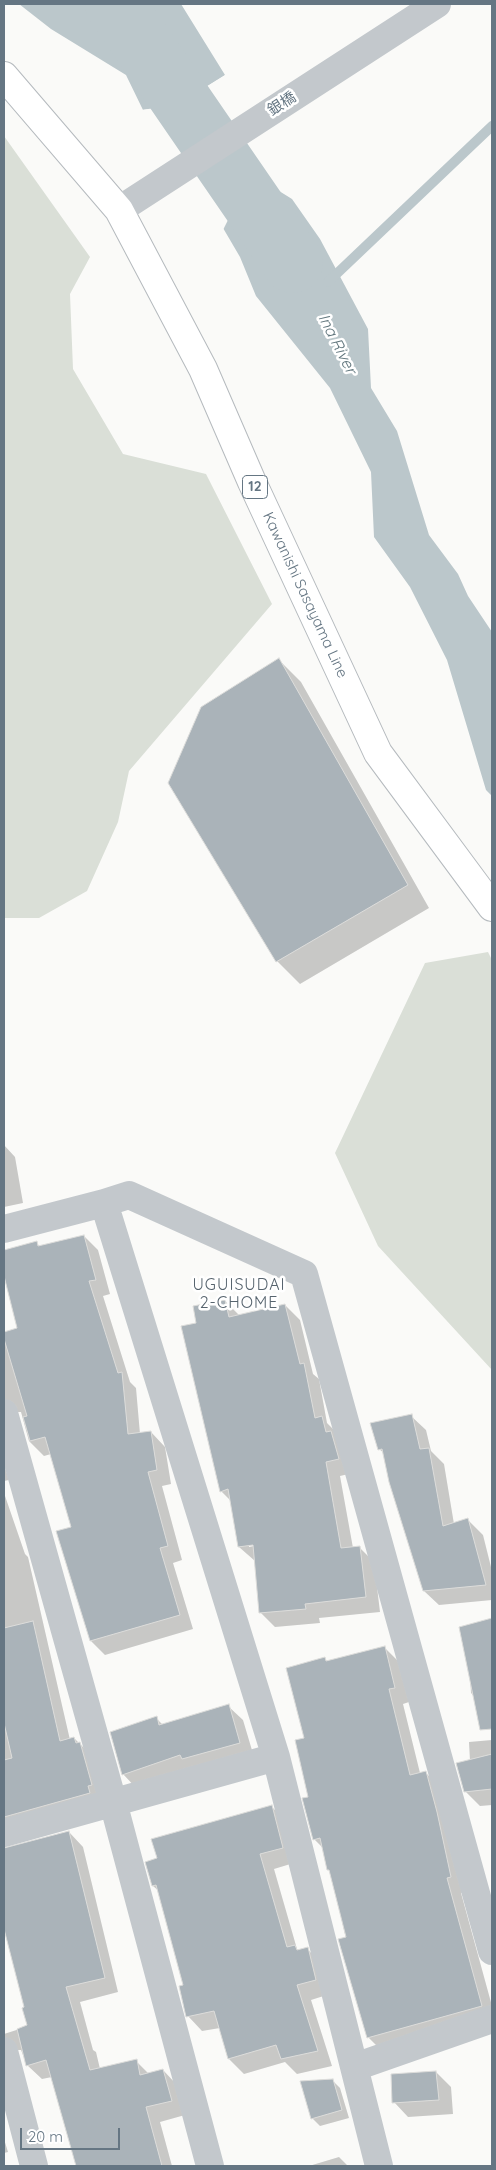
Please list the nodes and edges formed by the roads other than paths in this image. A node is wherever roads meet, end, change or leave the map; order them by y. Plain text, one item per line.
1 (436, 4) edge
2 (4, 76) edge
3 (119, 210) junction
4 (492, 907) edge
5 (104, 1203) junction
6 (4, 1229) edge
7 (4, 1413) edge
8 (276, 1757) junction
9 (113, 1802) junction
10 (4, 1833) edge
11 (492, 1952) edge
12 (492, 2019) edge
13 (4, 2051) edge
14 (355, 2067) junction
15 (34, 2166) edge
16 (210, 2166) edge
17 (379, 2166) edge

1 - 3 street, 銀橋
2 - 3 main road, Kawanishi Sasayama Line / 12
3 - 4 main road, Kawanishi Sasayama Line / 12
5 - 6 street
5 - 8 street
5 - 11 street
7 - 9 street
8 - 9 street
8 - 14 street
9 - 10 street
9 - 16 street
12 - 14 street
13 - 15 street
14 - 17 street

